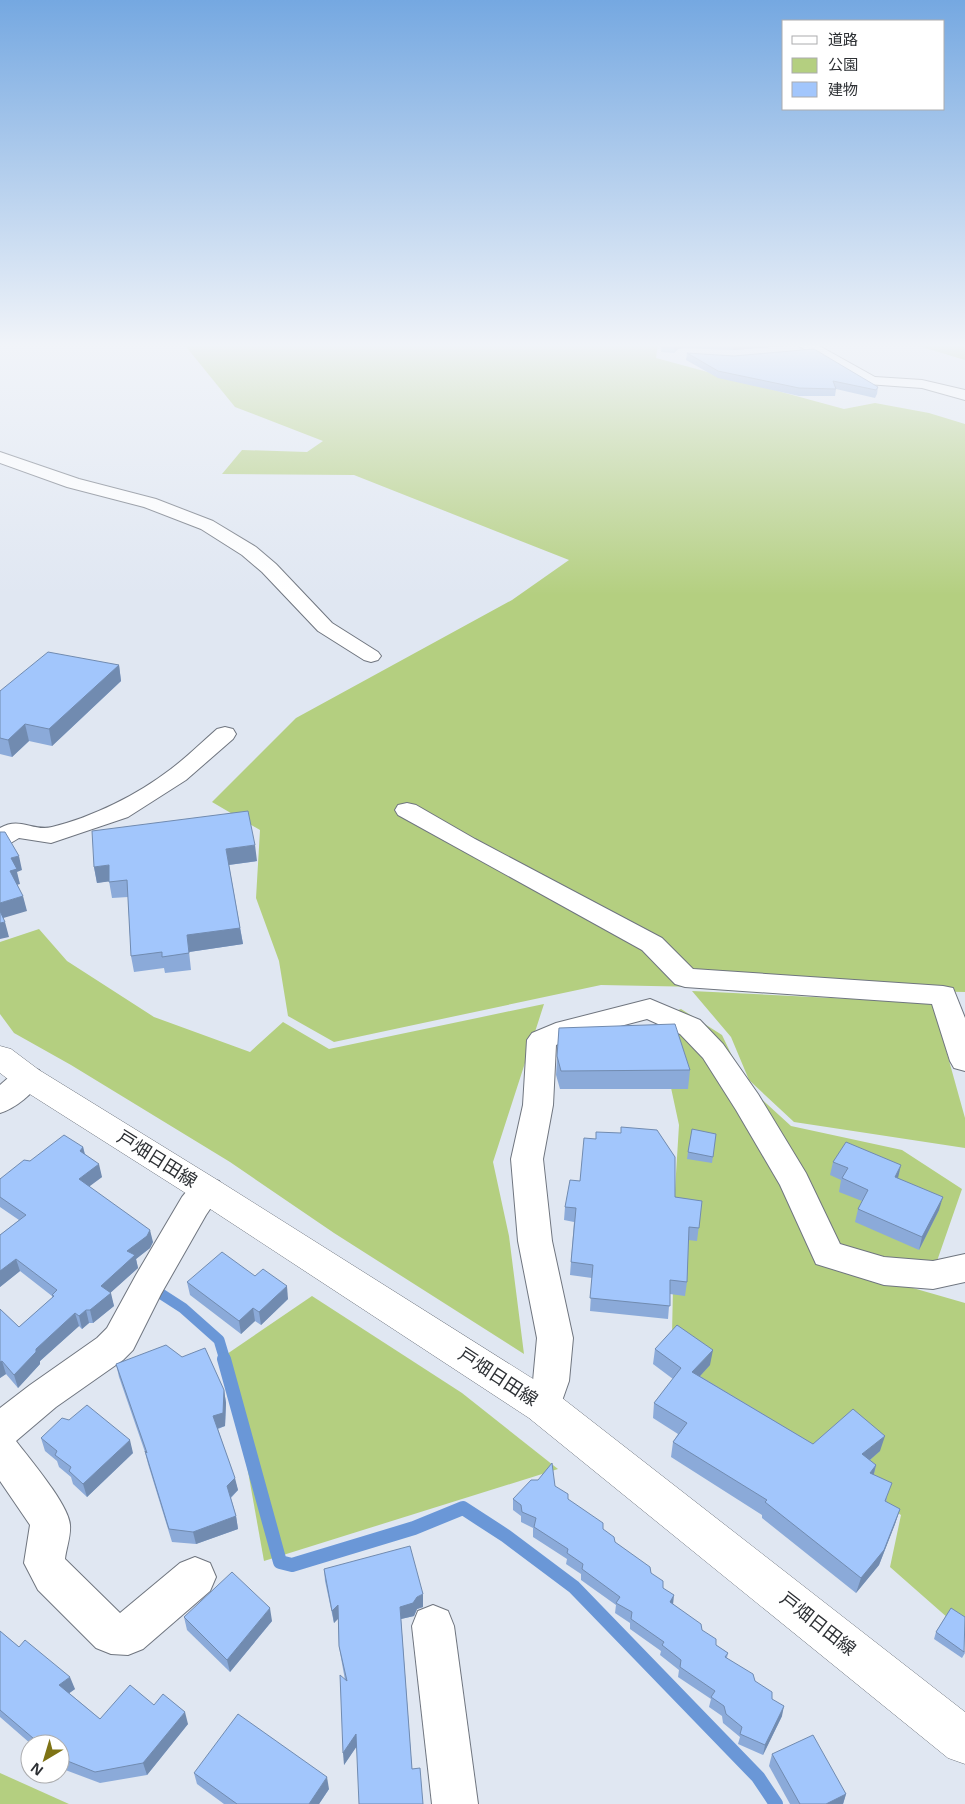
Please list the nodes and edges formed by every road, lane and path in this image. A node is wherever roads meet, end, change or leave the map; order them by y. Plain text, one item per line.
1 (0, 457) edge
2 (371, 656) dead end
3 (225, 734) dead end
4 (407, 810) dead end
5 (0, 838) edge
6 (965, 1061) edge
7 (14, 1068) edge
8 (0, 1102) edge
9 (207, 1190) junction
10 (965, 1268) edge
11 (543, 1406) junction
12 (0, 1431) edge
13 (0, 1449) edge
14 (195, 1577) dead end
15 (433, 1626) dead end
16 (965, 1741) edge
17 (455, 1804) edge

1 - 2 street
3 - 5 street
4 - 6 street
7 - 8 street
7 - 9 main road, 戸畑日田線
9 - 11 main road, 戸畑日田線
9 - 12 street
10 - 11 street
11 - 16 main road, 戸畑日田線
13 - 14 street
15 - 17 street

